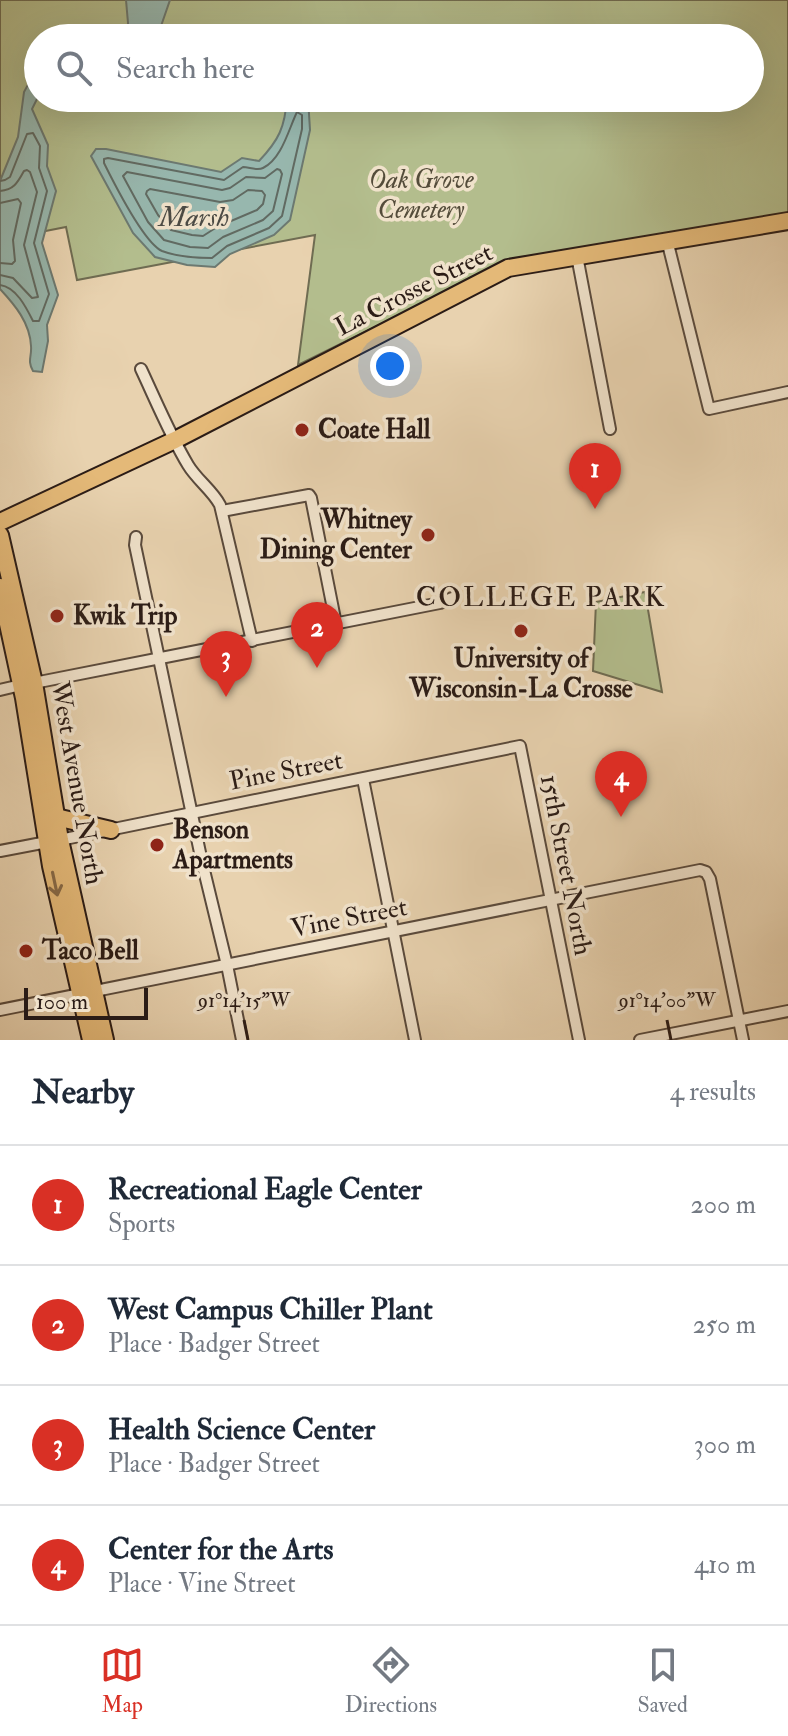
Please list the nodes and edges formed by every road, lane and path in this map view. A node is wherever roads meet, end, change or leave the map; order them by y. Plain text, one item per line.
1 (788, 221) edge
2 (667, 240) junction
3 (577, 256) junction
4 (141, 369) dead end
5 (788, 392) edge
6 (610, 429) dead end
7 (175, 440) junction
8 (222, 511) junction
9 (0, 522) edge
10 (0, 535) edge
11 (136, 537) dead end
12 (0, 587) edge
13 (452, 598) dead end
14 (336, 624) junction
15 (252, 641) junction
16 (160, 665) junction
17 (28, 684) junction
18 (0, 690) edge
19 (520, 746) joint
20 (363, 779) junction
21 (191, 812) junction
22 (56, 817) junction
23 (111, 830) junction
24 (54, 841) junction
25 (0, 851) edge
26 (550, 900) junction
27 (394, 932) junction
28 (227, 965) junction
29 (87, 992) junction
30 (0, 1010) edge
31 (788, 1011) edge
32 (739, 1021) junction
33 (91, 1040) edge
34 (105, 1040) edge
35 (242, 1040) edge
36 (415, 1040) edge
37 (579, 1040) edge
38 (640, 1040) edge
39 (743, 1040) edge

1 - 2 main road, La Crosse Street
2 - 3 main road, La Crosse Street
2 - 5 street
3 - 6 street
3 - 7 main road, La Crosse Street
4 - 7 street
7 - 8 street
7 - 9 main road, La Crosse Street
8 - 14 street
8 - 15 street
10 - 17 main road, West Avenue North
11 - 16 street
12 - 17 main road, West Avenue North
13 - 14 street
14 - 15 street
15 - 16 street
16 - 17 street
16 - 21 street
17 - 18 street
17 - 22 main road, West Avenue North
17 - 24 main road, West Avenue North
19 - 20 street, Pine Street
19 - 26 street, 15th Street North
20 - 21 street, Pine Street
20 - 27 street
21 - 23 street, Pine Street
21 - 28 street
22 - 23 main road
22 - 24 main road, West Avenue North
23 - 24 street, Pine Street
24 - 25 street, Pine Street
24 - 29 main road, West Avenue North
26 - 27 street, Vine Street
26 - 32 street, Vine Street
26 - 37 street, 15th Street North
27 - 28 street, Vine Street
27 - 36 street
28 - 29 street, Vine Street
28 - 35 street
29 - 30 street, Vine Street
29 - 33 main road
29 - 34 main road, West Avenue North
31 - 32 street
32 - 38 street
32 - 39 street

